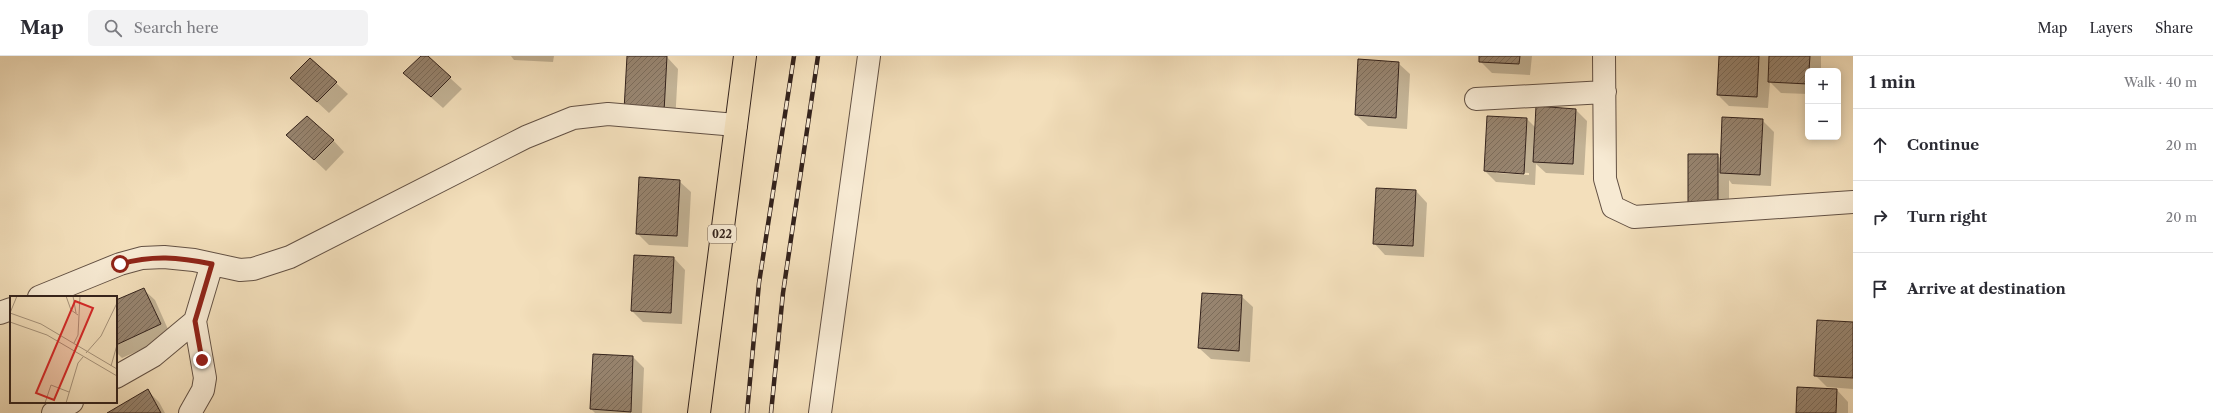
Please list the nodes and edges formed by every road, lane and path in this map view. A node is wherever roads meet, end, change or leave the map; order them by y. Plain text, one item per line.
1 (745, 56) edge
2 (869, 56) edge
3 (1604, 56) edge
4 (1605, 92) junction
5 (1476, 99) dead end
6 (736, 125) junction
7 (1853, 202) edge
8 (212, 264) junction
9 (41, 296) edge
10 (10, 309) edge
11 (0, 313) edge
12 (195, 321) junction
13 (117, 376) edge
14 (70, 403) edge
15 (53, 413) edge
16 (190, 413) edge
17 (699, 413) edge
18 (820, 413) edge

1 - 6 main road, 022
2 - 18 street
3 - 4 street
4 - 5 street
4 - 7 street
6 - 8 street
6 - 17 main road, 022
8 - 9 street
8 - 12 street
10 - 11 street
12 - 13 street
12 - 16 street
14 - 15 street

